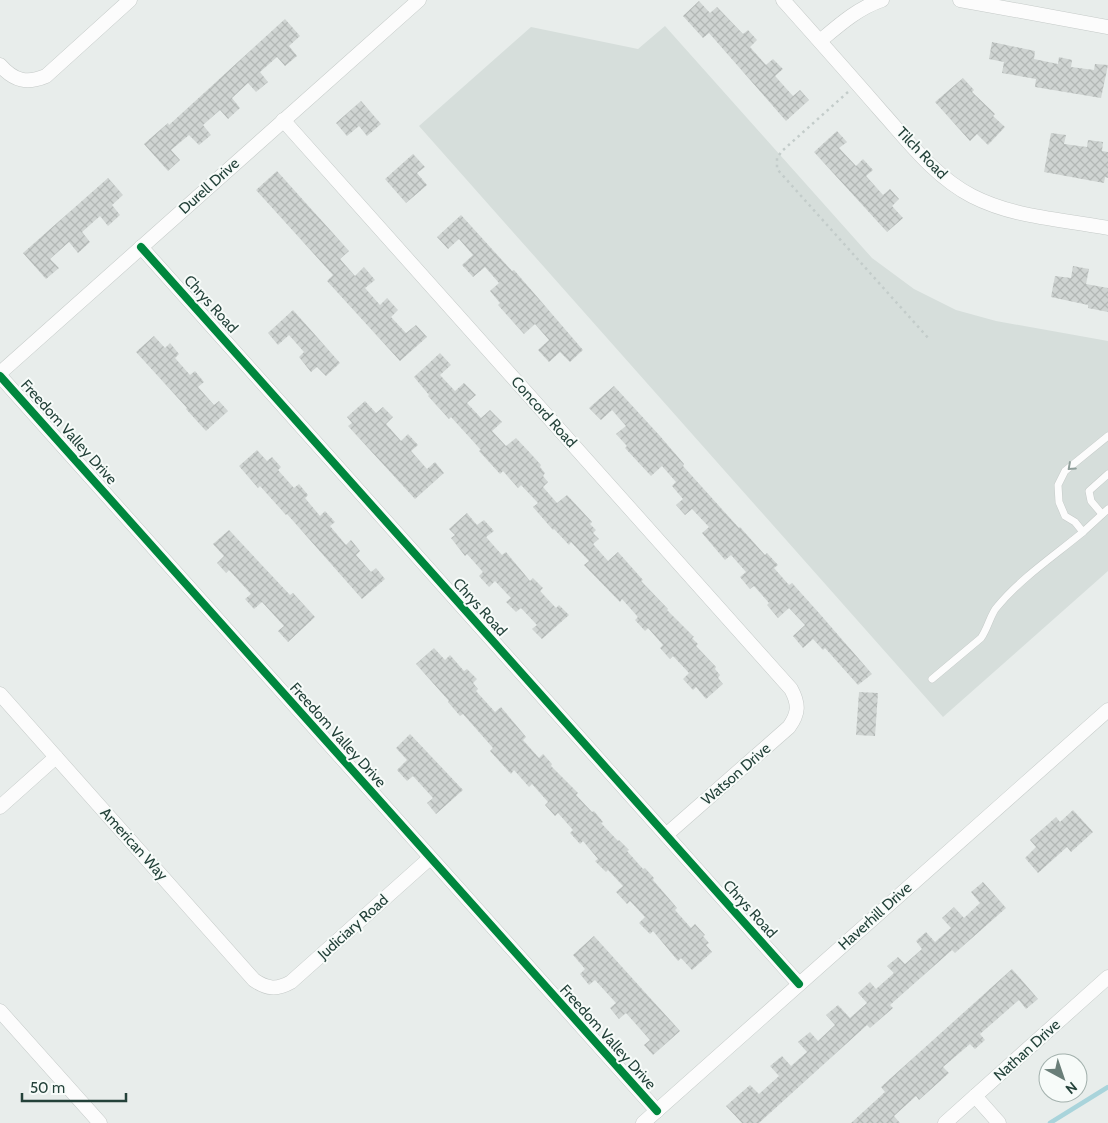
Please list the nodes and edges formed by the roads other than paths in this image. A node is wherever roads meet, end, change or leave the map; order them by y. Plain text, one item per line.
1 (130, 0) edge
2 (418, 0) edge
3 (783, 0) edge
4 (882, 0) edge
5 (960, 0) edge
6 (1108, 27) edge
7 (820, 41) junction
8 (0, 65) edge
9 (283, 120) junction
10 (1108, 228) edge
11 (141, 247) junction
12 (0, 374) edge
13 (1108, 436) edge
14 (1108, 474) edge
15 (1105, 512) edge
16 (1083, 532) junction
17 (932, 679) dead end
18 (0, 694) edge
19 (798, 708) joint
20 (1108, 710) edge
21 (56, 757) junction
22 (0, 807) edge
23 (666, 835) junction
24 (430, 858) junction
25 (1108, 977) edge
26 (799, 984) junction
27 (272, 989) joint
28 (0, 1011) edge
29 (975, 1096) junction
30 (656, 1111) junction
31 (100, 1123) edge
32 (643, 1123) edge
33 (945, 1123) edge
34 (999, 1123) edge

1 - 8 street
2 - 9 street, Durell Drive
3 - 7 street, Tilch Road
4 - 7 street
5 - 6 street
7 - 10 street, Tilch Road
9 - 11 street, Durell Drive
9 - 19 street, Concord Road
11 - 12 street, Durell Drive
11 - 23 street, Chrys Road
12 - 24 street, Freedom Valley Drive
13 -> 16 lane
14 - 15 lane
15 - 16 lane
16 - 17 lane
18 - 21 street, American Way
19 - 23 street, Watson Drive
20 - 26 street, Haverhill Drive
21 - 22 street
21 - 27 street, American Way
23 - 26 street, Chrys Road
24 - 27 street, Judiciary Road
24 - 30 street, Freedom Valley Drive
25 - 29 street, Nathan Drive
26 - 30 street, Haverhill Drive
28 - 31 street
29 - 33 street, Nathan Drive
29 - 34 street
30 - 32 street, Haverhill Drive

